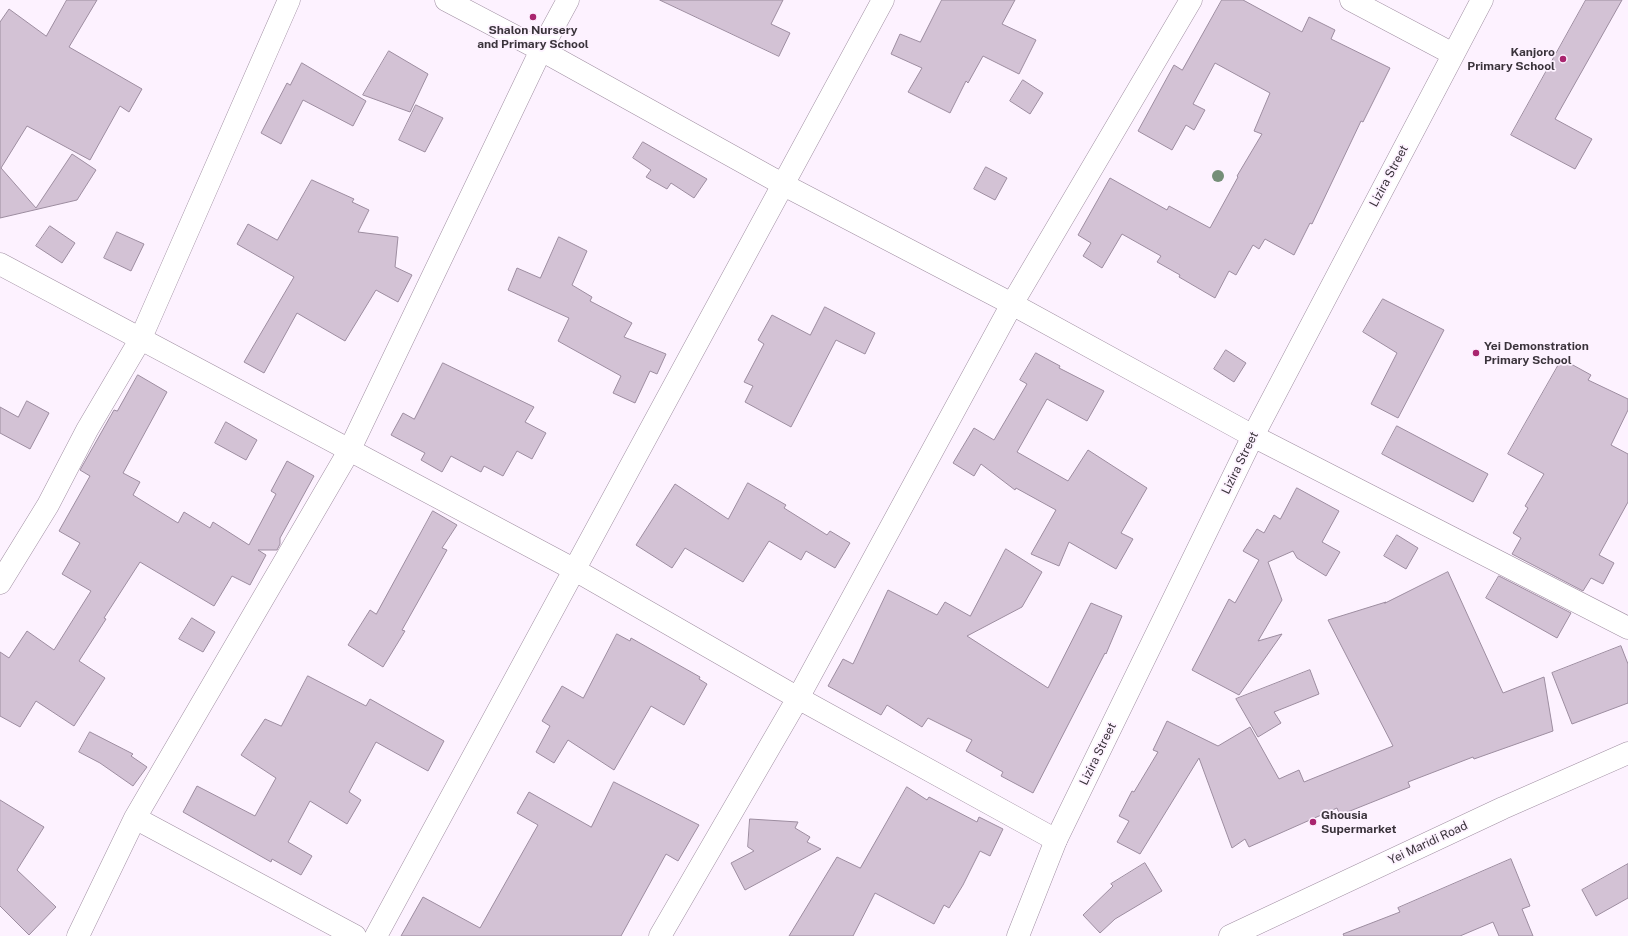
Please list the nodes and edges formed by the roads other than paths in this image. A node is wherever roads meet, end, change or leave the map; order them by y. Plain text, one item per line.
1 (289, 0) edge
2 (446, 0) edge
3 (568, 0) edge
4 (883, 0) edge
5 (1191, 0) edge
6 (1351, 0) edge
7 (1482, 0) edge
8 (541, 50) junction
9 (1453, 54) junction
10 (784, 185) junction
11 (0, 264) edge
12 (1012, 304) junction
13 (140, 340) junction
14 (1253, 436) junction
15 (349, 451) junction
16 (575, 570) junction
17 (0, 583) edge
18 (1628, 628) edge
19 (798, 698) junction
20 (1628, 753) edge
21 (135, 818) junction
22 (1056, 840) junction
23 (78, 936) edge
24 (355, 936) edge
25 (376, 936) edge
26 (660, 936) edge
27 (1018, 936) edge
28 (1230, 936) edge

1 - 13 street
2 - 8 street
3 - 8 street
4 - 10 street
5 - 12 street
6 - 9 street
7 - 9 street, Lizira Street
8 - 10 street
8 - 15 street
9 - 14 street, Lizira Street
10 - 12 street
10 - 16 street
11 - 13 street
12 - 14 street
12 - 19 street
13 - 15 street
13 - 17 street
14 - 18 street
14 - 22 street, Lizira Street
15 - 16 street
15 - 21 street
16 - 19 street
16 - 25 street
19 - 22 street
19 - 26 street
20 - 28 street, Yei Maridi Road
21 - 23 street
21 - 24 street
22 - 27 street, Lizira Street

